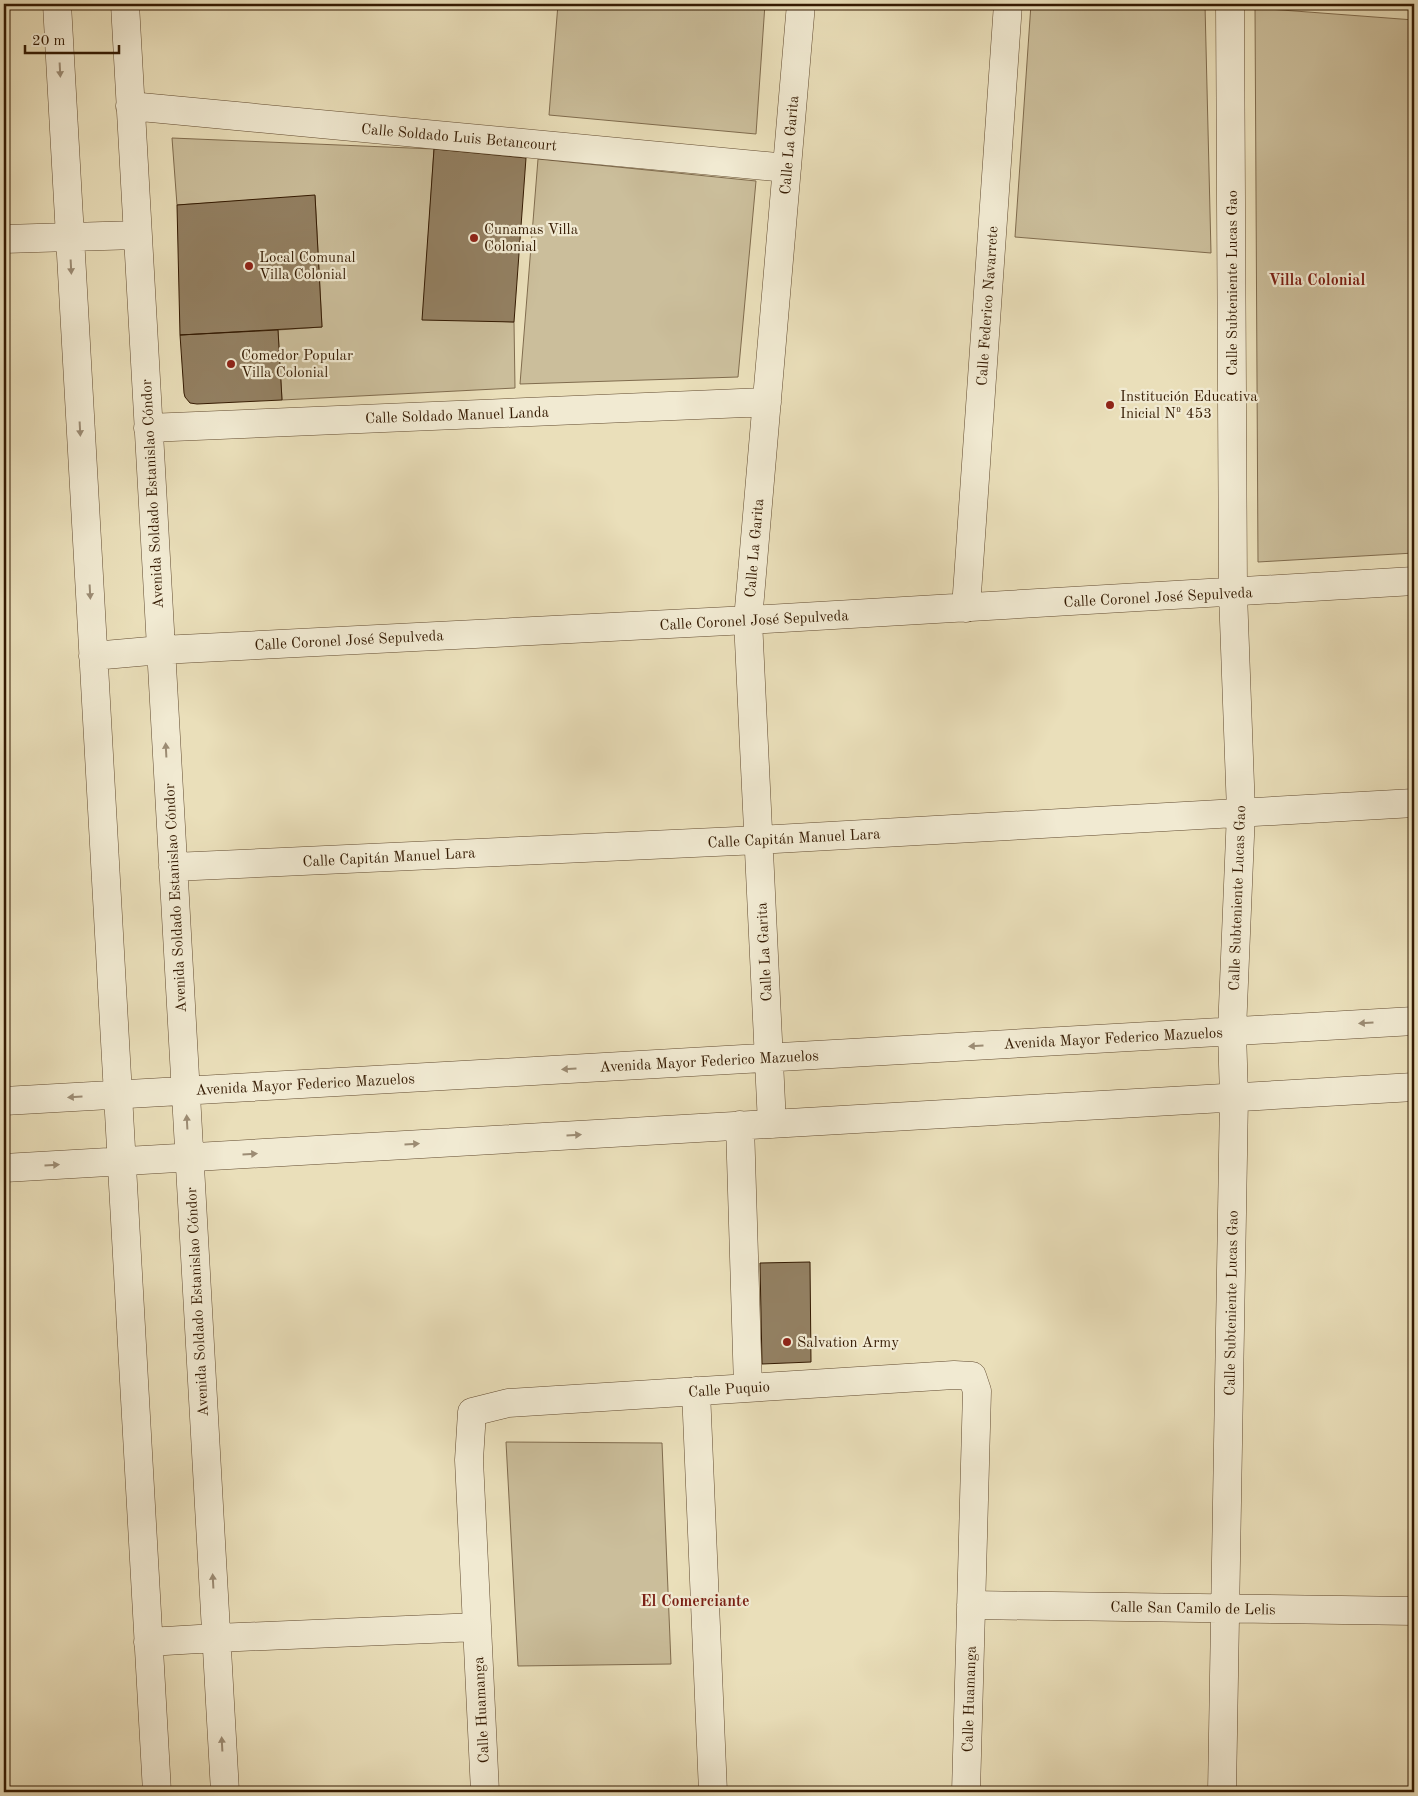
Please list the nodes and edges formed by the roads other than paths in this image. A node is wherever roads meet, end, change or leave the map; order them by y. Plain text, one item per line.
1 (57, 4) edge
2 (125, 4) edge
3 (801, 4) edge
4 (1008, 4) edge
5 (1230, 4) edge
6 (130, 106) junction
7 (787, 168) junction
8 (137, 235) junction
9 (70, 236) junction
10 (4, 239) edge
11 (767, 402) junction
12 (148, 428) junction
13 (1414, 581) edge
14 (1233, 593) junction
15 (966, 608) junction
16 (748, 620) junction
17 (161, 650) junction
18 (93, 656) junction
19 (1414, 803) edge
20 (1241, 812) junction
21 (759, 840) junction
22 (173, 867) junction
23 (1414, 1020) edge
24 (1232, 1031) junction
25 (770, 1058) junction
26 (1414, 1087) edge
27 (186, 1091) junction
28 (118, 1095) junction
29 (1234, 1097) junction
30 (4, 1101) edge
31 (772, 1124) junction
32 (740, 1125) junction
33 (190, 1157) junction
34 (122, 1161) junction
35 (4, 1168) edge
36 (748, 1387) junction
37 (696, 1391) junction
38 (971, 1606) junction
39 (1225, 1608) junction
40 (1414, 1611) edge
41 (477, 1627) junction
42 (216, 1638) junction
43 (148, 1642) junction
44 (157, 1792) edge
45 (225, 1792) edge
46 (485, 1792) edge
47 (713, 1792) edge
48 (966, 1792) edge
49 (1222, 1792) edge

1 -> 9 street
2 - 6 street, Avenida Soldado Estanislao Cóndor
3 - 7 street, Calle La Garita
4 - 15 street, Calle Federico Navarrete
5 - 14 street, Calle Subteniente Lucas Gao
6 - 7 street, Calle Soldado Luis Betancourt
6 - 8 street, Avenida Soldado Estanislao Cóndor
7 - 11 street, Calle La Garita
8 - 9 street
8 - 12 street, Avenida Soldado Estanislao Cóndor
9 - 10 street
9 -> 18 street
11 - 12 street, Calle Soldado Manuel Landa
11 - 16 street, Calle La Garita
12 - 17 street, Avenida Soldado Estanislao Cóndor
13 - 14 street, Calle Coronel José Sepulveda
14 - 15 street, Calle Coronel José Sepulveda
14 - 20 street, Calle Subteniente Lucas Gao
15 - 16 street, Calle Coronel José Sepulveda
16 - 17 street, Calle Coronel José Sepulveda
16 - 21 street, Calle La Garita
17 - 18 street, Calle Coronel José Sepulveda
22 -> 17 street, Avenida Soldado Estanislao Cóndor
18 - 28 street
19 - 20 street, Calle Capitán Manuel Lara
20 - 21 street, Calle Capitán Manuel Lara
20 - 24 street, Calle Subteniente Lucas Gao
21 - 22 street, Calle Capitán Manuel Lara
21 - 25 street, Calle La Garita
22 - 27 street, Avenida Soldado Estanislao Cóndor
23 -> 24 street, Avenida Mayor Federico Mazuelos
24 -> 25 street, Avenida Mayor Federico Mazuelos
24 - 29 street, Calle Subteniente Lucas Gao
25 -> 27 street, Avenida Mayor Federico Mazuelos
25 - 31 street, Calle La Garita
26 - 29 street
27 - 28 street, Avenida Mayor Federico Mazuelos
33 -> 27 street, Avenida Soldado Estanislao Cóndor
28 -> 30 street, Avenida Mayor Federico Mazuelos
28 - 34 street
29 - 31 street
29 - 39 street, Calle Subteniente Lucas Gao
31 - 32 street
33 -> 32 street
32 - 36 street
33 - 34 street
42 -> 33 street, Avenida Soldado Estanislao Cóndor
35 -> 34 street
34 - 43 street
36 - 37 street, Calle Puquio
36 - 38 street, Calle Puquio
37 - 41 street, Calle Puquio
37 - 47 street
38 - 39 street, Calle San Camilo de Lelis
38 - 48 street, Calle Huamanga
39 - 40 street, Calle San Camilo de Lelis
39 - 49 street, Calle Subteniente Lucas Gao
41 - 42 street
41 - 46 street, Calle Huamanga
42 - 43 street
45 -> 42 street, Avenida Soldado Estanislao Cóndor
43 - 44 street

